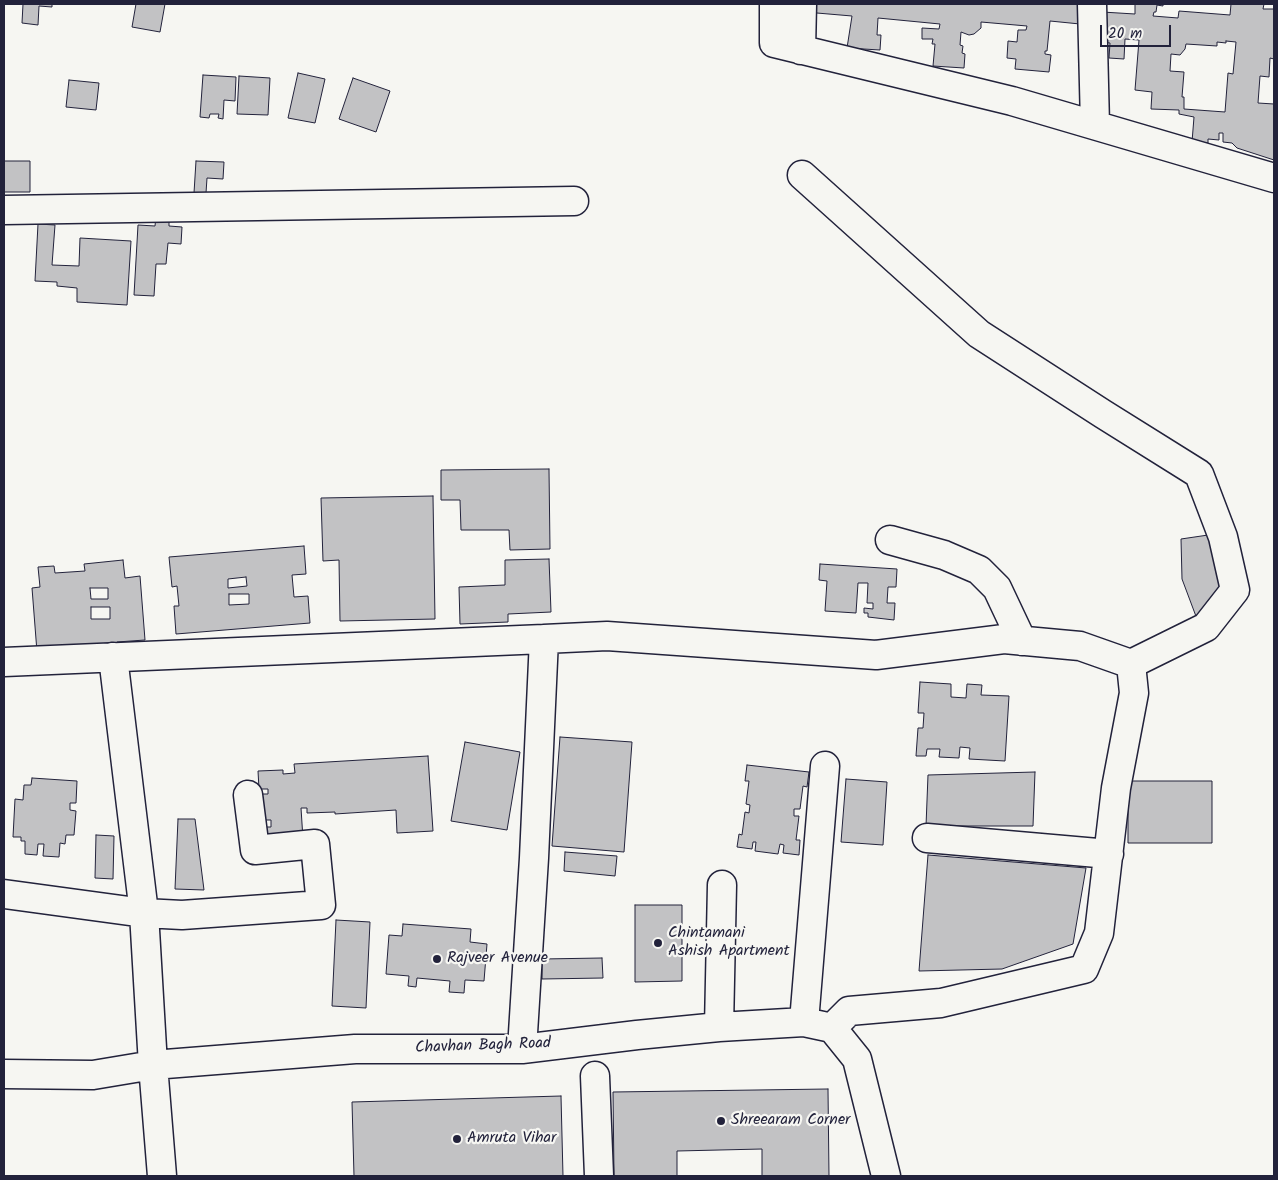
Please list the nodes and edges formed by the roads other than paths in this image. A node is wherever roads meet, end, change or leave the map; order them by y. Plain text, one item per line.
1 (774, 4) edge
2 (802, 4) edge
3 (1092, 4) edge
4 (801, 50) junction
5 (1095, 125) junction
6 (802, 175) dead end
7 (1274, 178) edge
8 (574, 201) dead end
9 (4, 210) edge
10 (890, 540) dead end
11 (544, 639) junction
12 (1022, 641) junction
13 (113, 657) junction
14 (4, 662) edge
15 (1131, 664) junction
16 (825, 766) dead end
17 (248, 795) dead end
18 (927, 838) dead end
19 (1108, 854) junction
20 (722, 885) dead end
21 (4, 894) edge
22 (144, 913) junction
23 (804, 1022) junction
24 (719, 1028) junction
25 (832, 1028) junction
26 (522, 1049) junction
27 (153, 1065) junction
28 (4, 1074) edge
29 (595, 1076) dead end
30 (162, 1176) edge
31 (599, 1176) edge
32 (886, 1176) edge

1 - 4 street
2 - 4 street
3 - 5 street
4 - 5 street
5 - 7 street
6 - 15 street
8 - 9 street
10 - 12 street
11 - 12 street
11 - 13 street
11 - 26 street
12 - 15 street
13 - 14 street
13 - 22 street
15 - 19 street
16 - 23 street
17 - 22 street
18 - 19 street
19 - 25 street
20 - 24 street
21 - 22 street
22 - 27 street
23 - 24 street, Chavhan Bagh Road
23 - 25 street, Chavhan Bagh Road
24 - 26 street, Chavhan Bagh Road
25 - 32 street
26 - 27 street, Chavhan Bagh Road
27 - 28 street, Chavhan Bagh Road
27 - 30 street
29 - 31 street

